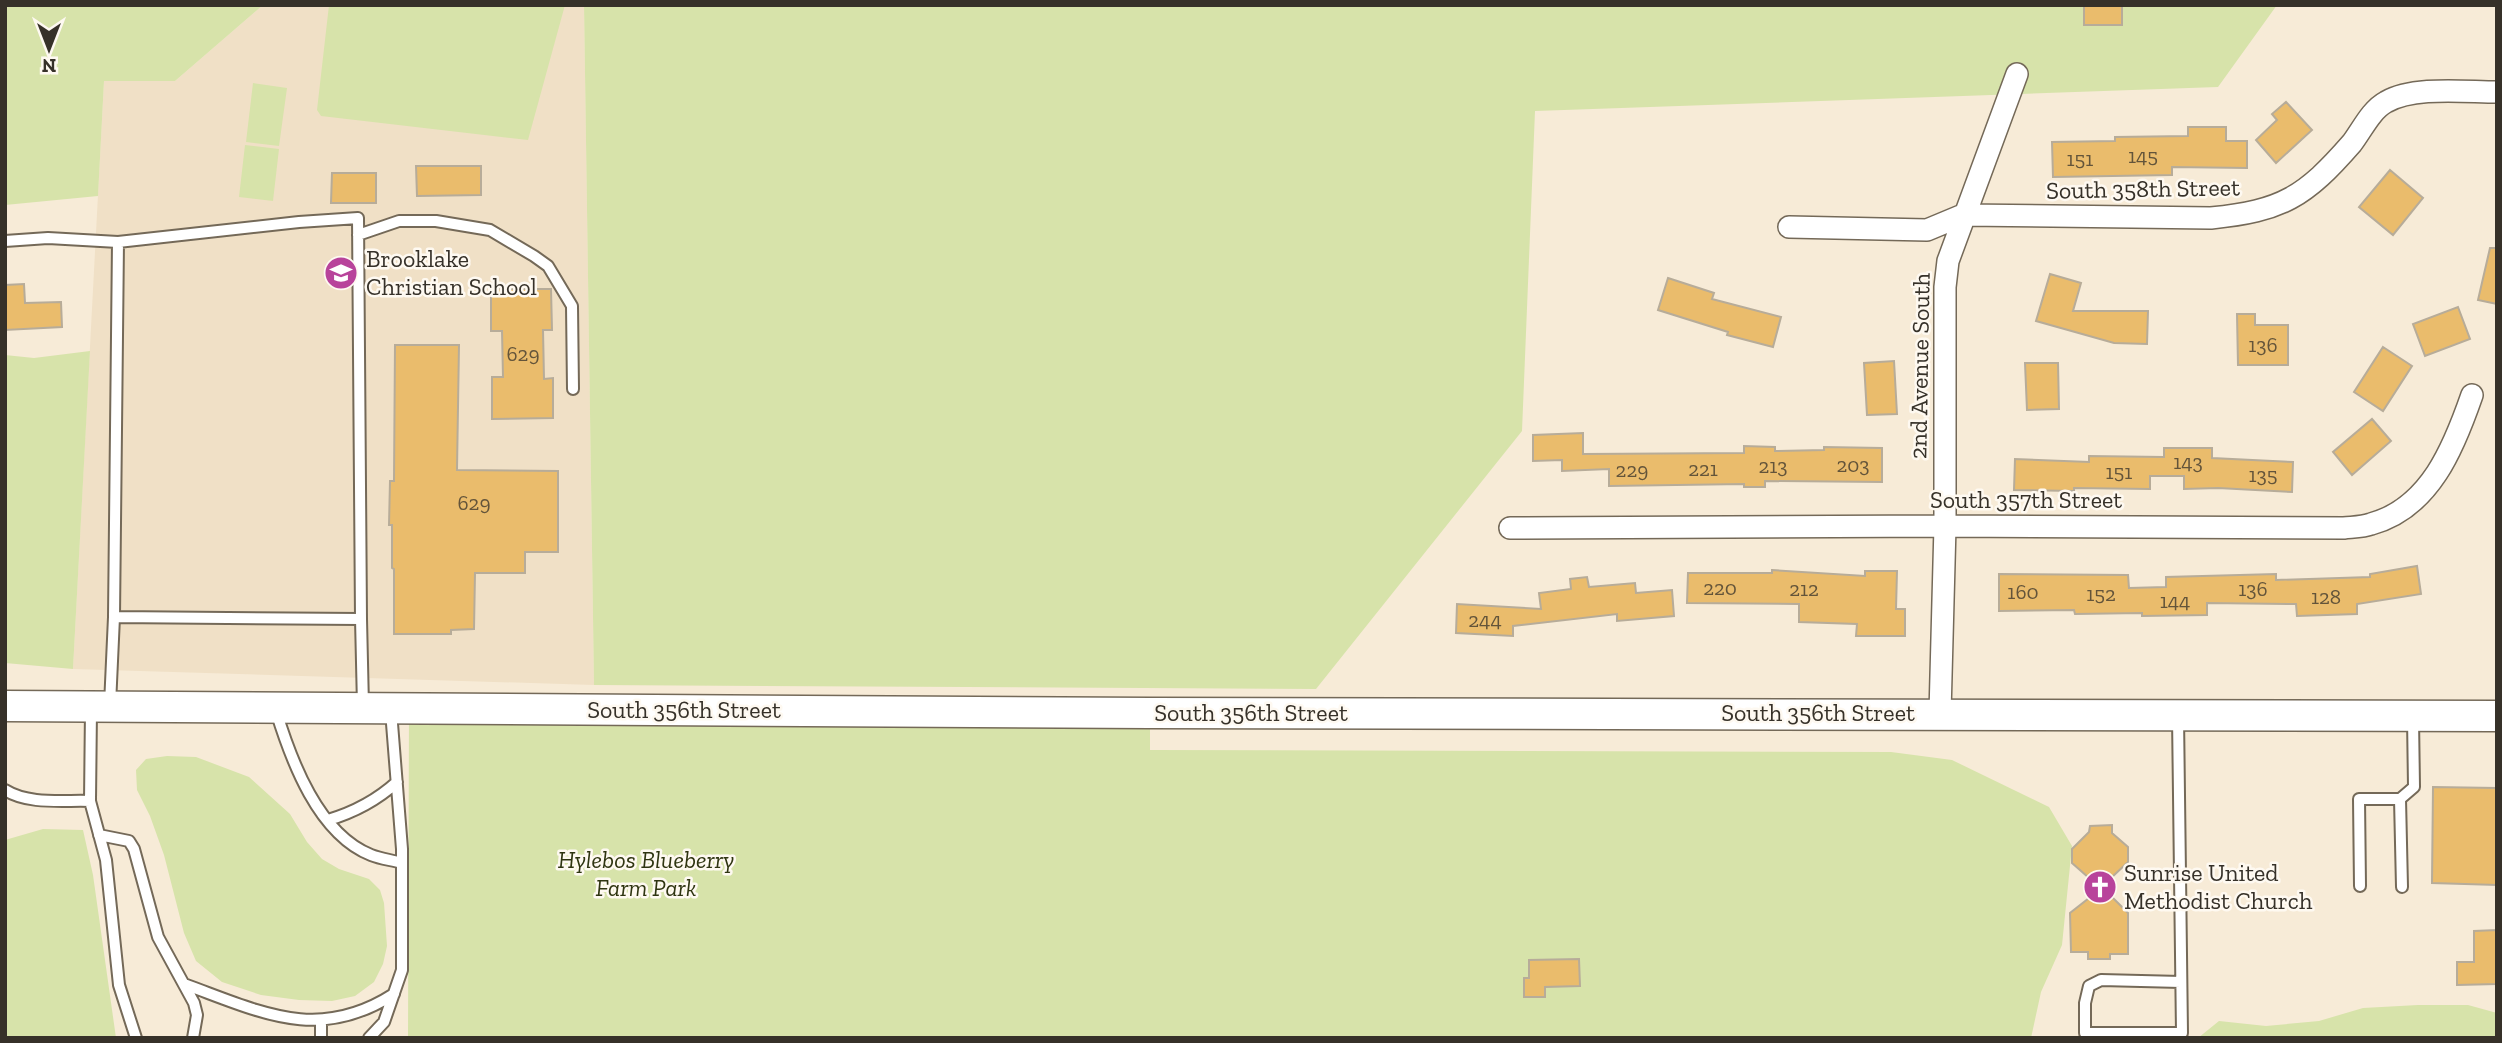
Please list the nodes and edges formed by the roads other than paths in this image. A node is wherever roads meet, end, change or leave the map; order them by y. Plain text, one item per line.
1 (2017, 74) dead end
2 (2497, 92) edge
3 (1963, 215) junction
4 (1789, 227) dead end
5 (358, 235) junction
6 (5, 241) edge
7 (118, 242) junction
8 (573, 390) dead end
9 (2472, 395) dead end
10 (1945, 526) junction
11 (1510, 528) dead end
12 (114, 617) junction
13 (361, 619) junction
14 (5, 706) edge
15 (100, 706) junction
16 (275, 708) junction
17 (377, 708) junction
18 (1940, 713) junction
19 (2178, 714) junction
20 (2413, 715) junction
21 (2497, 716) edge
22 (397, 782) junction
23 (5, 790) edge
24 (2400, 799) junction
25 (90, 801) junction
26 (328, 820) junction
27 (99, 835) junction
28 (402, 863) junction
29 (2360, 886) dead end
30 (2402, 887) dead end
31 (2181, 982) junction
32 (184, 984) junction
33 (394, 995) junction
34 (321, 1021) junction
35 (136, 1038) edge
36 (193, 1038) edge
37 (321, 1038) edge
38 (369, 1038) edge

1 - 3 street, 2nd Avenue South
2 - 3 street, South 358th Street
3 - 4 street, South 358th Street
3 - 10 street, 2nd Avenue South
5 - 7 lane
5 - 8 lane
5 - 13 lane
6 - 7 lane
7 - 12 lane
9 - 10 street, South 357th Street
10 - 11 street, South 357th Street
10 - 18 street, 2nd Avenue South
12 - 13 lane
12 - 15 lane
13 - 17 lane
14 - 15 main road, South 356th Street
15 - 16 main road, South 356th Street
15 - 25 lane
16 - 17 main road, South 356th Street
16 - 26 lane
17 - 18 main road, South 356th Street
17 - 22 lane
18 - 19 main road, South 356th Street
19 - 20 main road, South 356th Street
19 - 31 lane
20 - 21 main road, South 356th Street
20 - 24 lane
22 - 26 lane
22 - 28 lane
23 - 25 lane
24 - 29 lane
24 - 30 lane
25 - 27 lane
26 - 28 lane
27 - 32 lane
27 - 35 lane
28 - 33 lane
31 - 31 lane
32 - 34 lane
32 - 36 lane
33 - 34 lane
33 - 38 lane
34 - 37 lane

